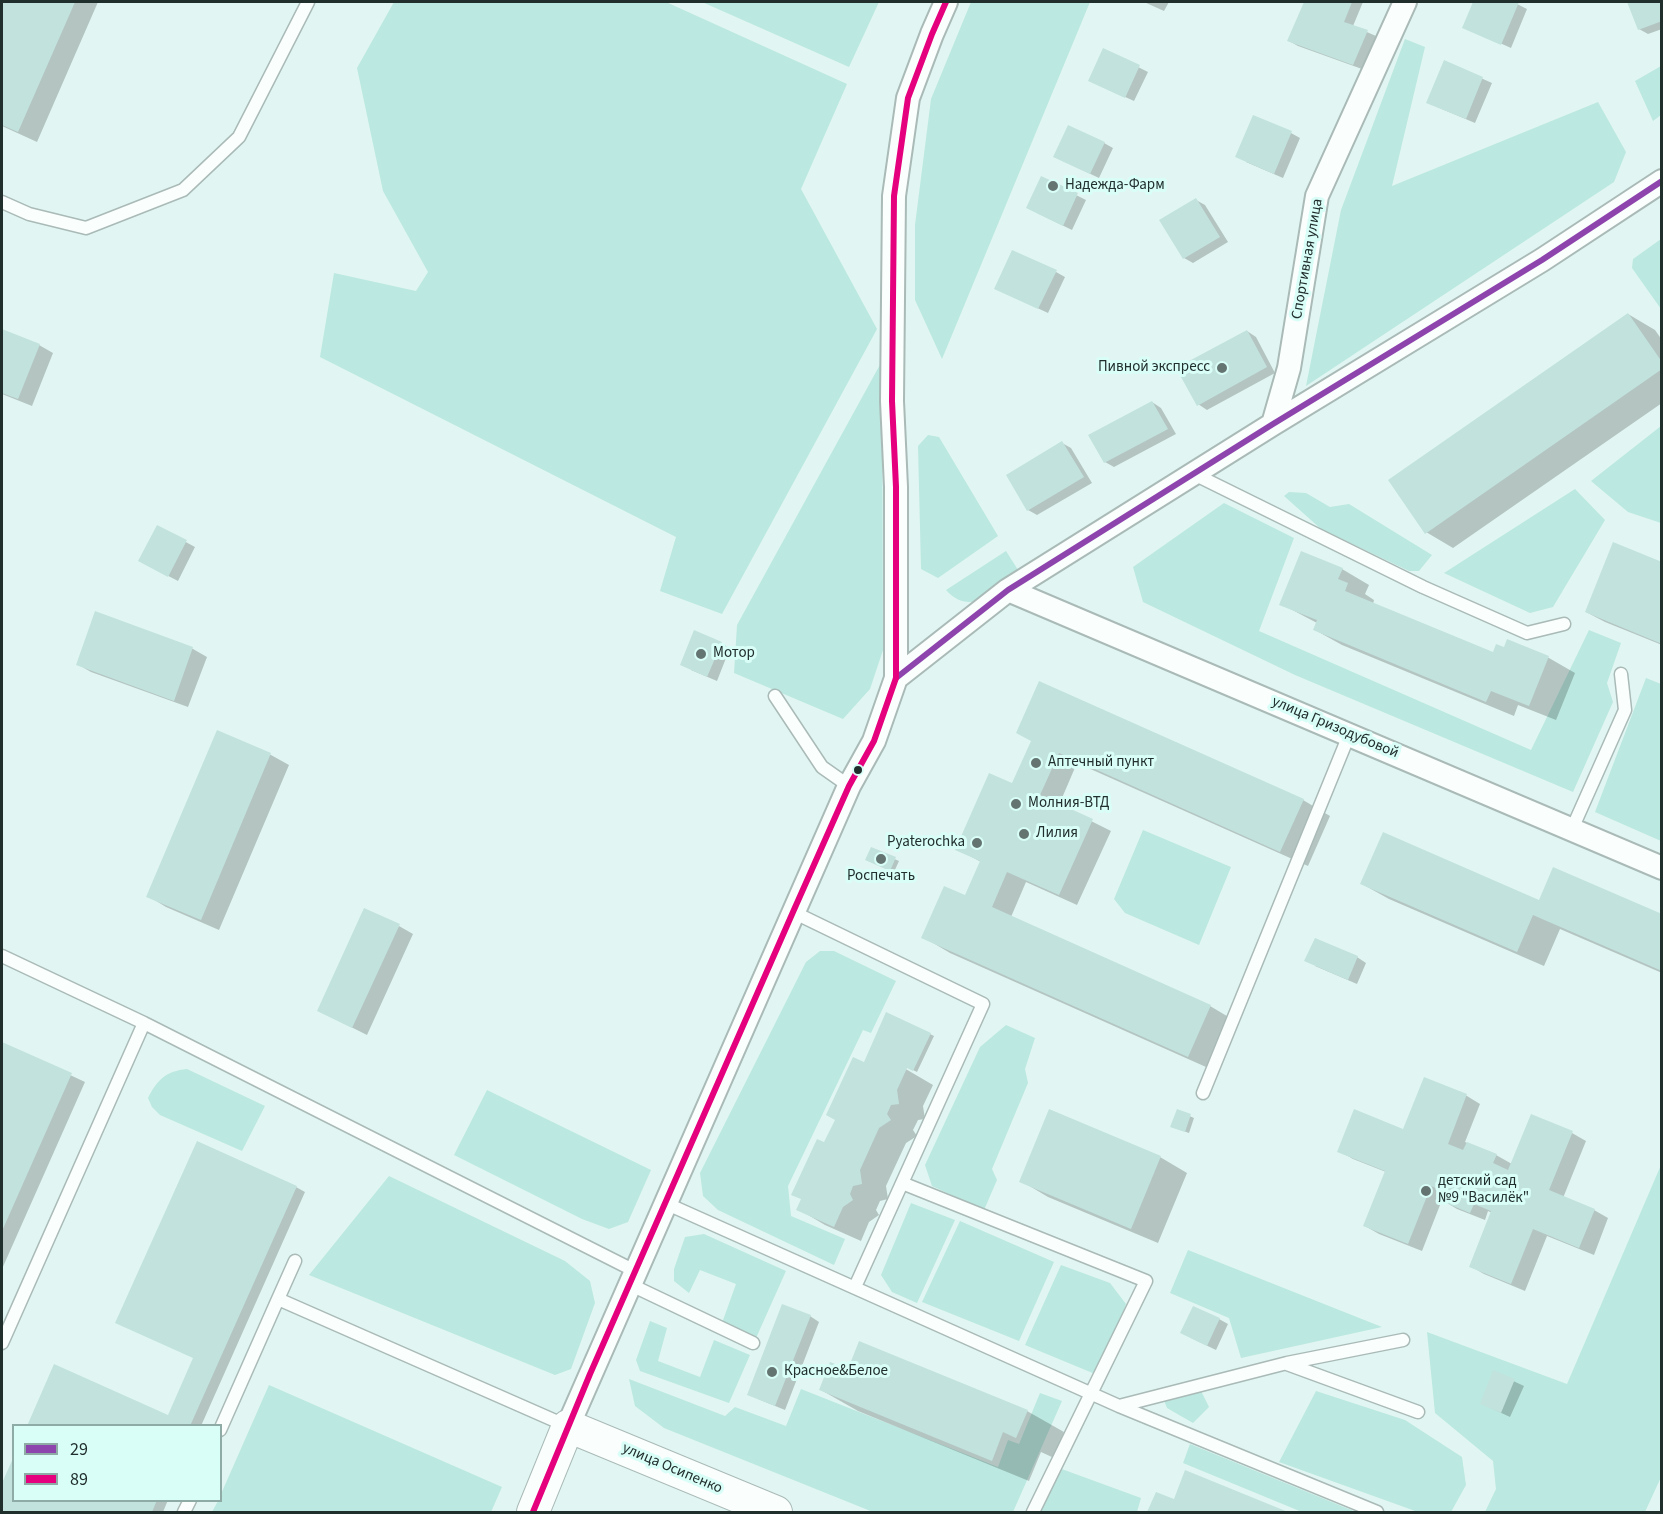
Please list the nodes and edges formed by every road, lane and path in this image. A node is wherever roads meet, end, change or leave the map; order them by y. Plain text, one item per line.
1 (308, 2) edge
2 (946, 2) edge
3 (1405, 2) edge
4 (1662, 181) edge
5 (2, 202) edge
6 (1273, 424) junction
7 (1194, 474) junction
8 (1008, 590) junction
9 (1563, 624) dead end
10 (1621, 674) dead end
11 (896, 678) junction
12 (776, 696) dead end
13 (1349, 735) junction
14 (849, 786) junction
15 (1572, 830) junction
16 (1662, 867) edge
17 (793, 912) junction
18 (2, 956) edge
19 (144, 1023) junction
20 (1203, 1093) dead end
21 (902, 1183) junction
22 (665, 1203) junction
23 (295, 1261) dead end
24 (632, 1278) junction
25 (855, 1287) junction
26 (278, 1299) junction
27 (1403, 1340) dead end
28 (2, 1343) edge
29 (753, 1343) dead end
30 (1287, 1364) junction
31 (1092, 1395) junction
32 (1119, 1406) junction
33 (1418, 1412) dead end
34 (222, 1425) edge
35 (568, 1426) junction
36 (533, 1512) edge
37 (776, 1512) edge
38 (1033, 1512) edge
39 (1377, 1512) edge

1 - 5 lane
2 - 11 street
3 - 6 street, Спортивная улица
4 - 6 street
6 - 7 street
7 - 8 street
7 - 9 lane
8 - 11 street
8 - 13 street, улица Гризодубовой
10 - 15 lane
11 - 14 street
12 - 14 lane
13 - 15 street, улица Гризодубовой
13 - 20 lane
14 - 17 street
15 - 16 street, улица Гризодубовой
17 - 21 lane
17 - 22 street
18 - 19 lane
19 - 24 lane
19 - 28 lane
21 - 25 lane
21 - 31 lane
22 - 24 street
22 - 25 lane
23 - 26 lane
24 - 29 lane
24 - 35 street
25 - 31 lane
26 - 34 lane
26 - 35 lane
27 - 30 lane
30 - 32 lane
30 - 33 lane
31 - 32 lane
31 - 38 lane
32 - 39 lane
35 - 36 street
35 - 37 street, улица Осипенко

